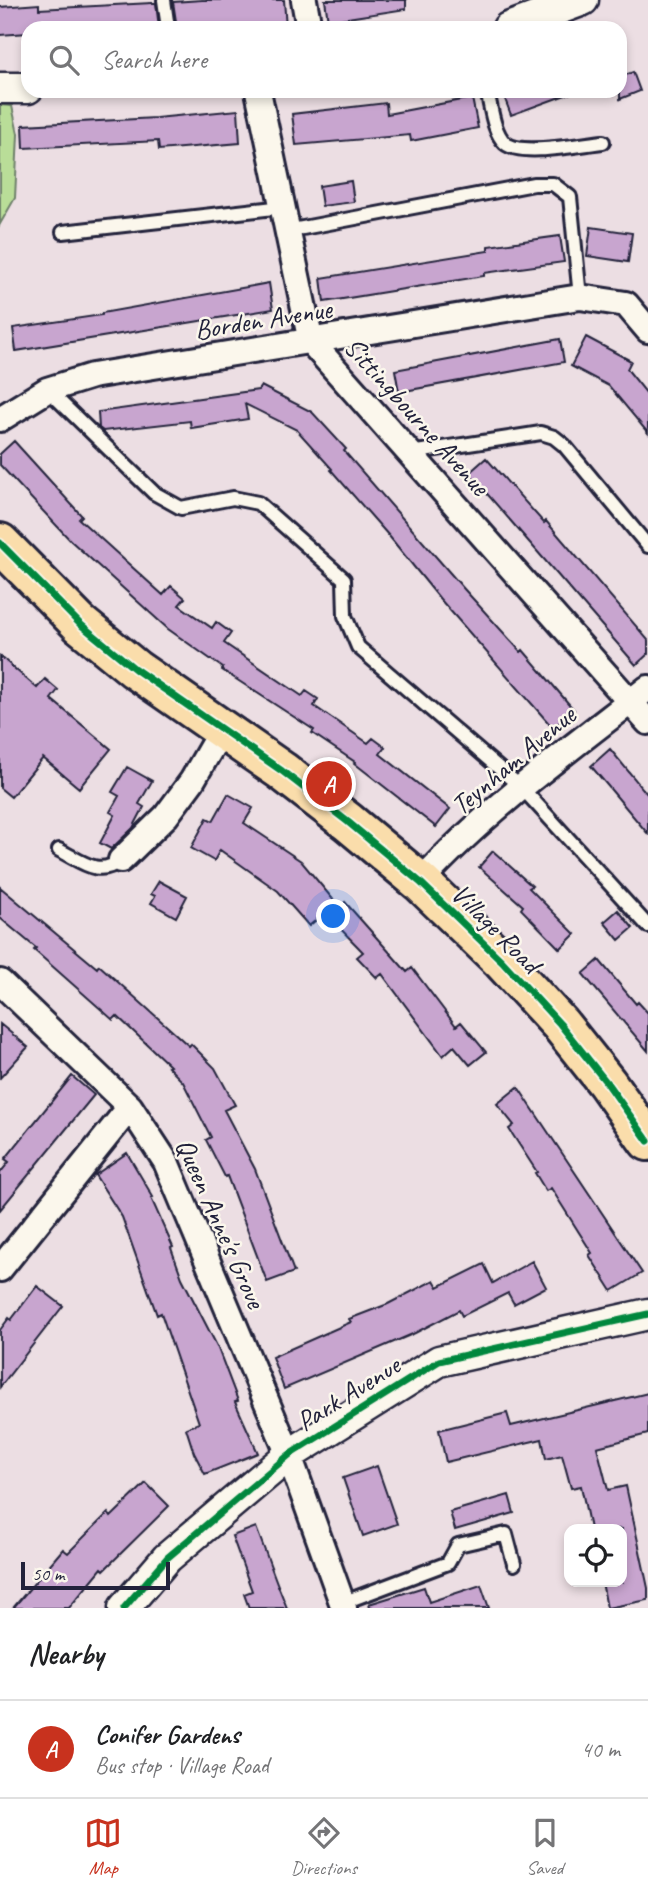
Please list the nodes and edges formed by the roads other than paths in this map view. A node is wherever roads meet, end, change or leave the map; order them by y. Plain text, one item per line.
1 (164, 0) edge
2 (304, 0) edge
3 (583, 0) edge
4 (168, 21) edge
5 (308, 21) edge
6 (527, 21) edge
7 (0, 88) edge
8 (21, 88) edge
9 (259, 98) edge
10 (489, 98) edge
11 (603, 142) dead end
12 (285, 219) junction
13 (63, 232) dead end
14 (580, 297) junction
15 (641, 318) edge
16 (311, 342) junction
17 (47, 390) junction
18 (0, 419) edge
19 (410, 453) junction
20 (0, 543) edge
21 (648, 546) edge
22 (639, 695) edge
23 (648, 722) edge
24 (222, 729) junction
25 (522, 788) junction
26 (59, 850) dead end
27 (121, 860) joint
28 (420, 882) junction
29 (648, 926) edge
30 (0, 982) edge
31 (130, 1107) junction
32 (648, 1141) edge
33 (0, 1269) edge
34 (648, 1314) edge
35 (289, 1455) junction
36 (514, 1564) dead end
37 (343, 1606) edge
38 (124, 1608) edge

1 - 4 lane
2 - 5 street
3 - 6 street
7 - 8 street
9 - 12 street, Sittingbourne Avenue
10 - 11 lane
12 - 13 lane
12 - 14 lane
12 - 16 street, Sittingbourne Avenue
14 - 15 street, Borden Avenue
14 - 16 street, Borden Avenue
16 - 17 street, Borden Avenue
16 - 19 street, Sittingbourne Avenue
17 - 18 street, Borden Avenue
17 - 25 lane
19 - 21 lane
19 - 22 street, Sittingbourne Avenue
20 - 24 main road, Village Road
22 - 23 street, Sittingbourne Avenue
22 - 25 street, Teynham Avenue
24 - 27 street
24 - 28 main road, Village Road
25 - 28 street, Teynham Avenue
25 - 29 lane
26 - 27 lane
28 - 32 main road, Village Road
30 - 31 street, Queen Anne's Grove
31 - 33 street
31 - 35 street, Queen Anne's Grove
34 - 35 street, Park Avenue
35 - 37 street, Queen Anne's Grove
35 - 38 street, Park Avenue
36 - 37 lane

